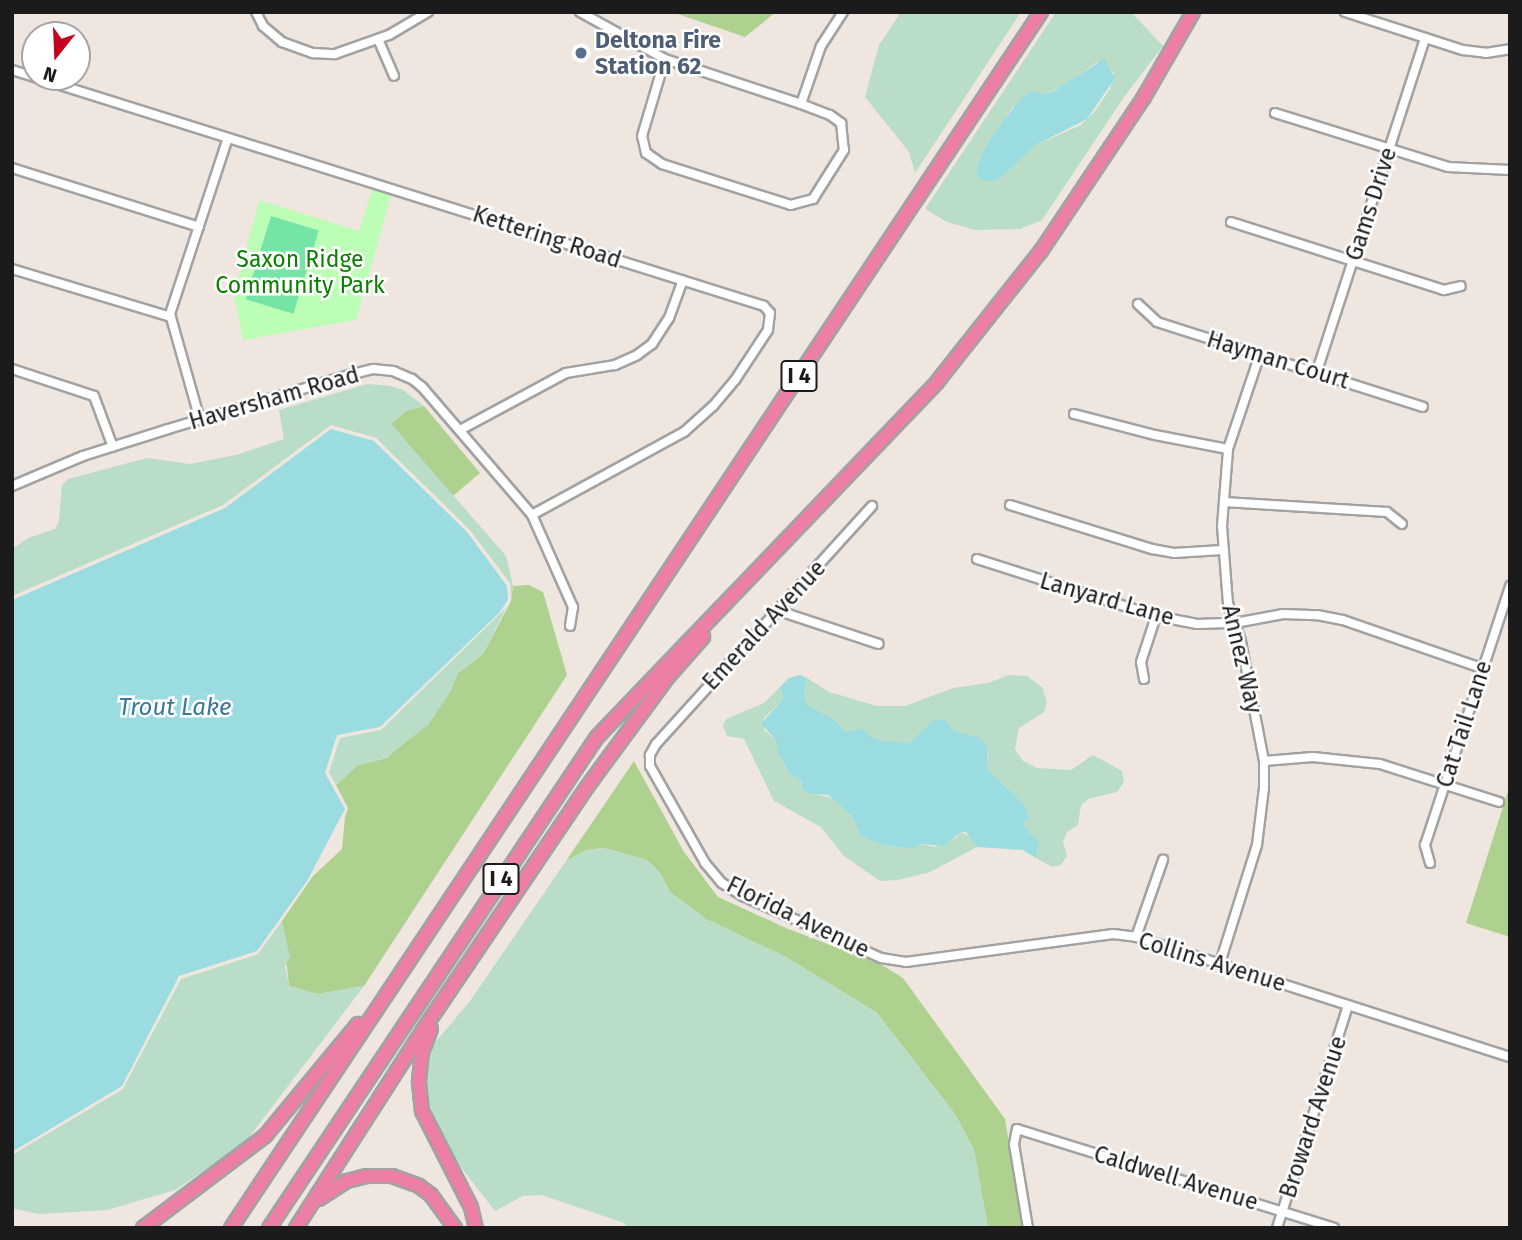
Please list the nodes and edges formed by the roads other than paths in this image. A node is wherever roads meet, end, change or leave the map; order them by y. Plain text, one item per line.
1 (256, 12) edge
2 (428, 12) edge
3 (580, 12) edge
4 (843, 12) edge
5 (1041, 12) edge
6 (1193, 12) edge
7 (1345, 12) edge
8 (1425, 38) junction
9 (378, 39) junction
10 (1510, 49) edge
11 (664, 59) junction
12 (12, 70) edge
13 (394, 76) dead end
14 (801, 104) junction
15 (1275, 113) dead end
16 (228, 138) junction
17 (1389, 150) junction
18 (12, 168) edge
19 (1510, 170) edge
20 (1231, 222) dead end
21 (199, 228) junction
22 (1353, 261) junction
23 (12, 269) edge
24 (683, 280) junction
25 (1461, 286) dead end
26 (1138, 304) dead end
27 (171, 317) junction
28 (1260, 354) junction
29 (12, 369) edge
30 (1317, 371) junction
31 (1423, 407) dead end
32 (1074, 414) dead end
33 (200, 420) junction
34 (460, 430) junction
35 (113, 447) junction
36 (1228, 449) junction
37 (12, 486) edge
38 (1224, 502) junction
39 (1010, 505) dead end
40 (872, 506) dead end
41 (532, 515) junction
42 (1402, 524) dead end
43 (1223, 550) junction
44 (977, 559) dead end
45 (769, 560) junction
46 (1510, 586) edge
47 (776, 610) junction
48 (1156, 616) junction
49 (1235, 623) junction
50 (570, 626) dead end
51 (879, 644) dead end
52 (1482, 668) junction
53 (1144, 679) dead end
54 (656, 744) joint
55 (1264, 761) junction
56 (1444, 785) junction
57 (1499, 802) dead end
58 (1163, 860) dead end
59 (1430, 863) dead end
60 (1136, 936) junction
61 (906, 962) joint
62 (1220, 963) junction
63 (454, 987) junction
64 (378, 1003) junction
65 (1348, 1005) junction
66 (1510, 1057) edge
67 (1282, 1211) junction
68 (307, 1212) junction
69 (143, 1228) edge
70 (231, 1228) edge
71 (269, 1228) edge
72 (296, 1228) edge
73 (454, 1228) edge
74 (476, 1228) edge
75 (1028, 1228) edge
76 (1277, 1228) edge
77 (1334, 1228) edge

1 - 9 street
2 - 9 street
3 - 11 street
4 - 14 street
5 - 64 highway, I 4
6 - 45 highway, I 4
7 - 8 street
8 - 10 street
8 - 17 street, Gams Drive
9 - 13 street
11 - 14 street
11 - 14 street
12 - 16 street, Kettering Road
15 - 17 street
16 - 21 street
16 - 24 street, Kettering Road
17 - 19 street
17 - 22 street, Gams Drive
18 - 21 street
20 - 22 street
21 - 27 street
22 - 25 street
22 - 30 street, Gams Drive
23 - 27 street
24 - 34 street
24 - 41 street, Kettering Road
26 - 28 street, Hayman Court
27 - 33 street
28 - 30 street, Hayman Court
28 - 36 street, Annez Way
29 - 35 street
30 - 31 street, Hayman Court
32 - 36 street
33 - 34 street, Haversham Road
33 - 35 street, Haversham Road
34 - 41 street, Haversham Road
35 - 37 street, Haversham Road
36 - 38 street, Annez Way
38 - 42 street
38 - 43 street, Annez Way
39 - 43 street
40 - 47 street, Emerald Avenue
41 - 50 street, Haversham Road
43 - 49 street, Annez Way
44 - 48 street, Lanyard Lane
45 - 63 highway
45 - 71 highway, I 4
46 - 52 street, Cat Tail Lane
47 - 51 street
47 - 54 street, Emerald Avenue
48 - 49 street, Lanyard Lane
48 - 53 street
49 - 52 street, Lanyard Lane
49 - 55 street, Annez Way
52 - 56 street, Cat Tail Lane
54 - 61 street, Florida Avenue
55 - 56 street
55 - 62 street, Annez Way
56 - 57 street
56 - 59 street, Cat Tail Lane
58 - 60 street
60 - 61 street, Collins Avenue
60 - 62 street, Collins Avenue
62 - 65 street, Collins Avenue
63 - 68 highway
63 - 74 highway
64 - 69 highway
64 - 70 highway, I 4
65 - 66 street, Collins Avenue
65 - 67 street, Broward Avenue
67 - 75 street, Caldwell Avenue
67 - 76 street, Broward Avenue
67 - 77 street, Caldwell Avenue
68 - 72 highway
68 - 73 highway

